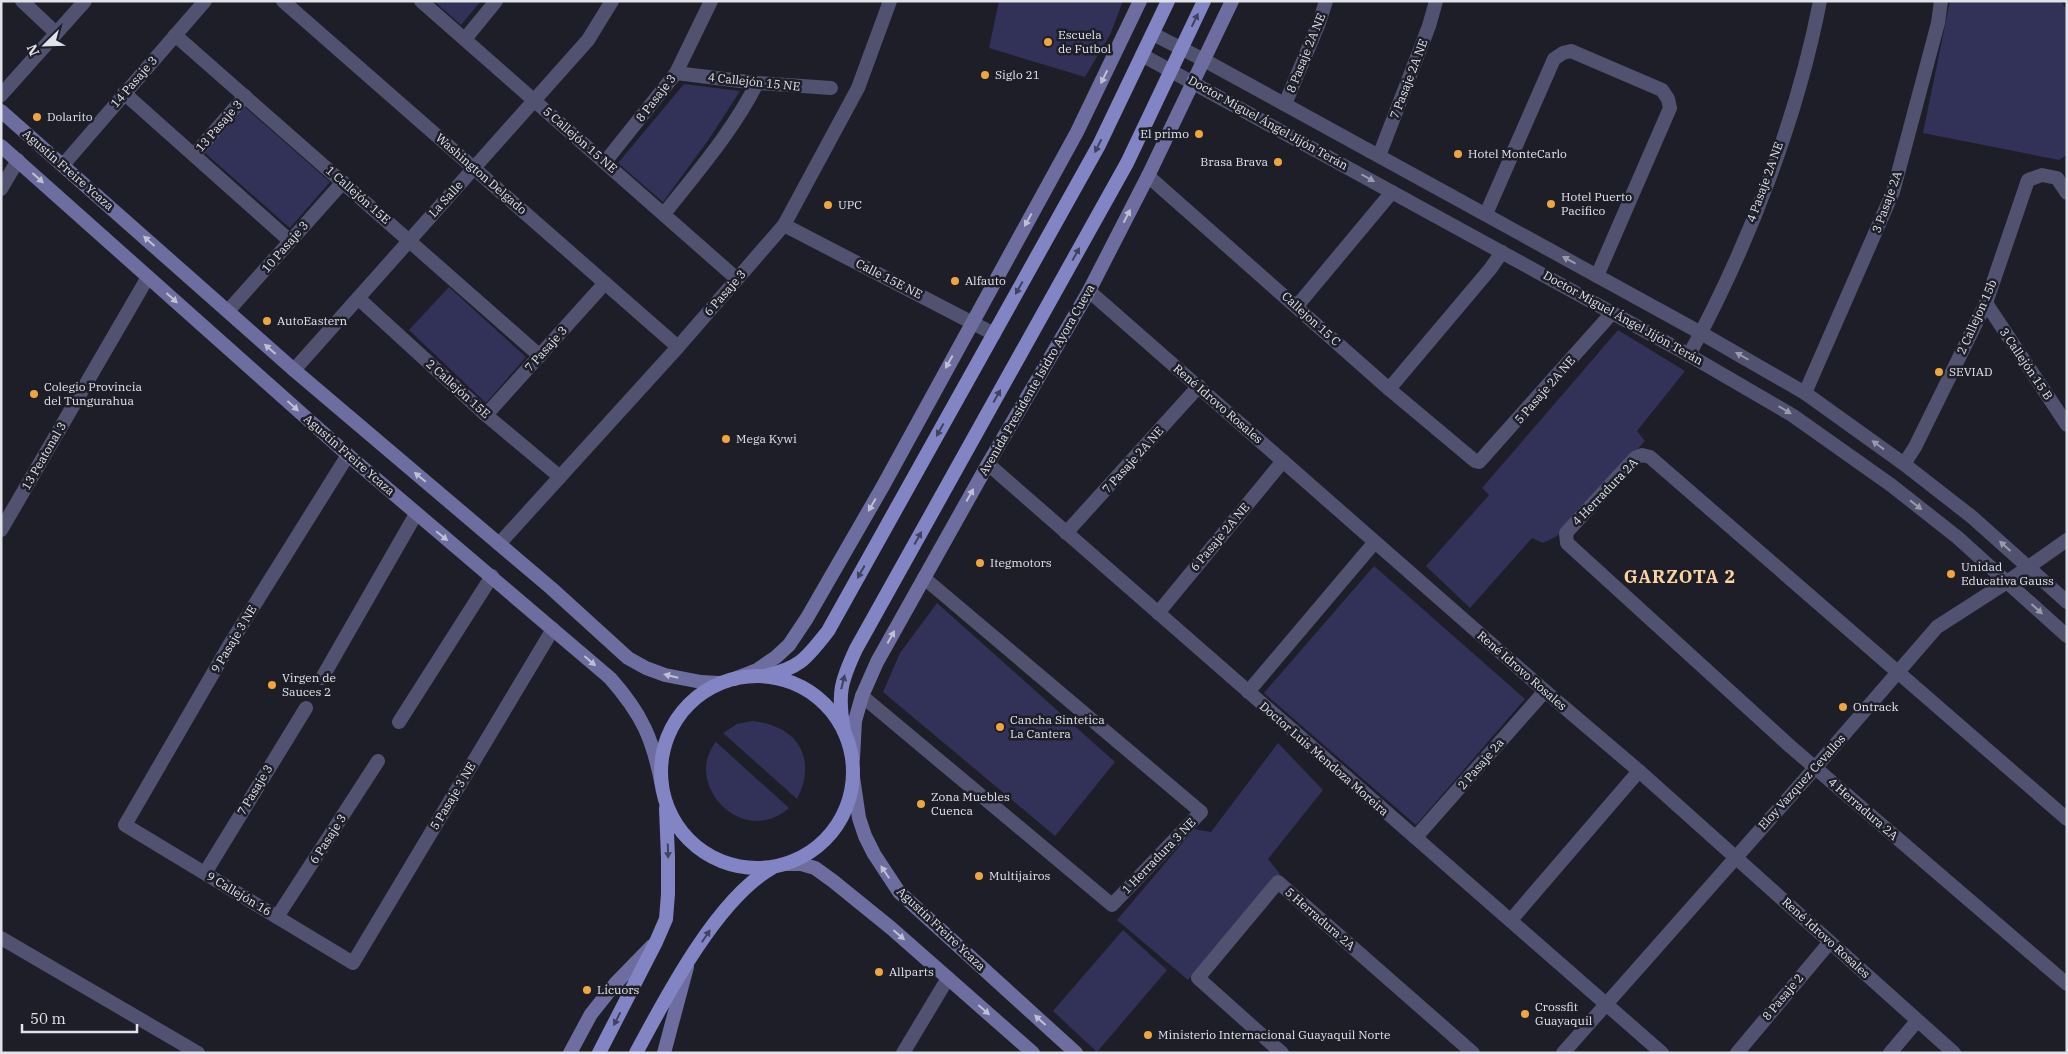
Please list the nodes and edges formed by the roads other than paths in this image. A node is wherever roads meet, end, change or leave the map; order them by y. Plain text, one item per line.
1 (22, 1) edge
2 (85, 1) edge
3 (205, 1) edge
4 (283, 1) edge
5 (422, 1) edge
6 (496, 1) edge
7 (612, 1) edge
8 (711, 1) edge
9 (890, 1) edge
10 (1140, 1) edge
11 (1168, 1) edge
12 (1204, 1) edge
13 (1232, 1) edge
14 (1326, 1) edge
15 (1436, 1) edge
16 (1820, 1) edge
17 (1941, 1) edge
18 (56, 33) junction
19 (1153, 34) junction
20 (175, 35) junction
21 (464, 39) junction
22 (1182, 48) junction
23 (1142, 55) junction
24 (1204, 60) junction
25 (1171, 70) junction
26 (676, 73) junction
27 (1193, 82) junction
28 (757, 83) junction
29 (831, 88) dead end
30 (124, 93) junction
31 (1, 95) edge
32 (245, 96) junction
33 (534, 100) junction
34 (1285, 104) junction
35 (1, 111) edge
36 (1, 146) edge
37 (194, 155) junction
38 (1379, 156) junction
39 (18, 160) junction
40 (605, 162) junction
41 (63, 164) junction
42 (474, 168) junction
43 (1148, 176) junction
44 (343, 182) junction
45 (1, 189) edge
46 (1392, 192) junction
47 (2067, 193) edge
48 (664, 214) junction
49 (1486, 214) junction
50 (784, 225) junction
51 (409, 240) junction
52 (290, 241) junction
53 (1502, 252) junction
54 (1597, 276) junction
55 (148, 277) junction
56 (737, 279) junction
57 (605, 283) junction
58 (1088, 291) junction
59 (358, 298) junction
60 (1986, 303) junction
61 (1297, 306) junction
62 (228, 311) junction
63 (1612, 313) junction
64 (972, 322) junction
65 (1701, 332) junction
66 (994, 334) junction
67 (678, 347) junction
68 (1688, 355) junction
69 (540, 356) junction
70 (294, 370) junction
71 (1199, 386) junction
72 (1389, 389) junction
73 (1805, 394) junction
74 (486, 415) junction
75 (2067, 425) edge
76 (348, 455) junction
77 (1283, 461) junction
78 (1475, 461) joint
79 (988, 464) junction
80 (1904, 464) junction
81 (560, 477) junction
82 (416, 514) junction
83 (1, 530) edge
84 (1066, 533) junction
85 (2067, 540) edge
86 (1374, 542) junction
87 (499, 544) junction
88 (2028, 567) junction
89 (492, 576) junction
90 (924, 578) junction
91 (2007, 582) junction
92 (2067, 602) edge
93 (1158, 613) junction
94 (553, 629) junction
95 (2067, 636) edge
96 (1899, 672) junction
97 (765, 676) junction
98 (322, 678) dead end
99 (734, 679) junction
100 (719, 683) junction
101 (1545, 691) junction
102 (1248, 692) junction
103 (862, 696) junction
104 (306, 708) dead end
105 (398, 722) dead end
106 (844, 730) junction
107 (852, 759) junction
108 (378, 762) dead end
109 (1815, 768) junction
110 (1639, 771) junction
111 (853, 777) junction
112 (662, 786) junction
113 (666, 802) junction
114 (2067, 818) edge
115 (125, 825) joint
116 (1416, 837) junction
117 (1736, 857) junction
118 (780, 865) junction
119 (205, 873) junction
120 (277, 917) junction
121 (1510, 920) junction
122 (1, 938) edge
123 (656, 942) junction
124 (1830, 942) junction
125 (354, 963) joint
126 (688, 963) junction
127 (948, 978) junction
128 (2067, 984) edge
129 (1606, 1004) junction
130 (1917, 1021) junction
131 (198, 1053) edge
132 (570, 1053) edge
133 (599, 1053) edge
134 (636, 1053) edge
135 (664, 1053) edge
136 (903, 1053) edge
137 (1033, 1053) edge
138 (1076, 1053) edge
139 (1282, 1053) edge
140 (1473, 1053) edge
141 (1563, 1053) edge
142 (1662, 1053) edge
143 (1736, 1053) edge
144 (1890, 1053) edge
145 (1954, 1053) edge

1 - 18 street
2 - 18 street
3 - 20 street, 14 Pasaje 3
4 - 42 street, Washington Delgado
5 - 21 street, 5 Callejón 15 NE
6 - 21 street
7 - 33 street, La Salle
8 - 26 street, 8 Pasaje 3
9 - 50 street, 6 Pasaje 3
10 -> 64 main road
11 - 19 main road
22 -> 12 main road, Avenida Presidente Isidro Ayora Cueva
13 - 24 main road, Avenida Presidente Isidro Ayora Cueva
14 - 34 street, 8 Pasaje 2A NE
15 - 38 street, 7 Pasaje 2A NE
16 - 65 street, 4 Pasaje 2A NE
17 - 73 street, 3 Pasaje 2A
18 - 31 street
19 - 22 street, Doctor Miguel Ángel Jijón Terán
19 - 23 main road
20 - 30 street, 14 Pasaje 3
20 - 32 street, 1 Callejón 15E
21 - 33 street, 5 Callejón 15 NE
22 - 24 street, Doctor Miguel Ángel Jijón Terán
22 - 25 main road, Avenida Presidente Isidro Ayora Cueva
23 - 25 street, Doctor Miguel Ángel Jijón Terán
23 -> 66 main road
24 - 27 main road, Avenida Presidente Isidro Ayora Cueva
24 - 34 street, Doctor Miguel Ángel Jijón Terán
25 - 27 street, Doctor Miguel Ángel Jijón Terán
106 -> 25 main road, Avenida Presidente Isidro Ayora Cueva
26 - 28 street, 4 Callejón 15 NE
26 - 40 street, 8 Pasaje 3
27 - 43 main road, Avenida Presidente Isidro Ayora Cueva
27 -> 46 street, Doctor Miguel Ángel Jijón Terán
28 - 29 street, 4 Callejón 15 NE
28 - 48 street
30 - 37 street
30 - 41 street, 14 Pasaje 3
32 - 37 street, 13 Pasaje 3
32 - 44 street, 1 Callejón 15E
33 - 40 street, 5 Callejón 15 NE
33 - 42 street, La Salle
34 - 38 street, Doctor Miguel Ángel Jijón Terán
35 - 41 main road, Agustín Freire Ycaza
36 - 39 main road, Agustín Freire Ycaza
37 - 52 street
38 - 49 street, Doctor Miguel Ángel Jijón Terán
39 - 45 street
39 -> 55 main road, Agustín Freire Ycaza
40 - 48 street, 5 Callejón 15 NE
62 -> 41 main road, Agustín Freire Ycaza
42 - 51 street, La Salle
42 - 57 street, Washington Delgado
58 -> 43 main road, Avenida Presidente Isidro Ayora Cueva
43 - 61 street, Callejon 15 C
44 - 51 street, 1 Callejón 15E
44 - 52 street, 10 Pasaje 3
46 - 53 street, Doctor Miguel Ángel Jijón Terán
46 - 61 street
47 - 60 street, 2 Callejon 15b
48 - 56 street, 5 Callejón 15 NE
54 -> 49 street, Doctor Miguel Ángel Jijón Terán
49 - 54 street
50 - 56 street, 6 Pasaje 3
50 - 64 street, Calle 15E NE
51 - 59 street, La Salle
51 - 69 street, 1 Callejón 15E
52 - 62 street, 10 Pasaje 3
53 - 63 street, Doctor Miguel Ángel Jijón Terán
53 - 72 street
54 - 65 street, Doctor Miguel Ángel Jijón Terán
55 -> 76 main road, Agustín Freire Ycaza
55 - 83 street, 13 Peatonal 3
56 - 67 street, 6 Pasaje 3
57 - 67 street, Washington Delgado
57 - 69 street, 7 Pasaje 3
58 - 71 street, René Idrovo Rosales
58 - 79 main road, Avenida Presidente Isidro Ayora Cueva
59 - 70 street, La Salle
59 - 74 street, 2 Callejón 15E
60 - 75 street, 3 Callejón 15 B
60 - 80 street, 2 Callejon 15b
61 - 72 street, Callejon 15 C
70 -> 62 main road, Agustín Freire Ycaza
63 - 68 street, Doctor Miguel Ángel Jijón Terán
63 - 78 street, 5 Pasaje 2A NE
64 - 66 street, Calle 15E NE
64 -> 99 main road
65 - 68 street, 4 Pasaje 2A NE
73 -> 65 street, Doctor Miguel Ángel Jijón Terán
66 -> 97 main road
67 - 81 street, 6 Pasaje 3
68 -> 91 street, Doctor Miguel Ángel Jijón Terán
69 - 74 street, 7 Pasaje 3
87 -> 70 main road, Agustín Freire Ycaza
71 - 77 street, René Idrovo Rosales
71 - 84 street, 7 Pasaje 2A NE
72 - 78 street, Callejon 15 C
80 -> 73 street, Doctor Miguel Ángel Jijón Terán
74 - 81 street, 2 Callejón 15E
76 - 82 main road, Agustín Freire Ycaza
76 - 115 street, 9 Pasaje 3 NE
77 - 86 street, René Idrovo Rosales
77 - 93 street, 6 Pasaje 2A NE
79 - 84 street, Doctor Luis Mendoza Moreira
90 -> 79 main road, Avenida Presidente Isidro Ayora Cueva
88 -> 80 street, Doctor Miguel Ángel Jijón Terán
81 - 87 street, 6 Pasaje 3
82 -> 89 main road, Agustín Freire Ycaza
82 - 98 street
84 - 93 street, Doctor Luis Mendoza Moreira
85 - 88 street, Eloy Vazquez Cevallos
86 - 101 street, René Idrovo Rosales
86 - 102 street
100 -> 87 main road, Agustín Freire Ycaza
88 - 91 street, Eloy Vazquez Cevallos
88 - 92 street, Doctor Miguel Ángel Jijón Terán
89 - 94 main road, Agustín Freire Ycaza
89 - 105 street
103 -> 90 main road, Avenida Presidente Isidro Ayora Cueva
90 - 103 street, 1 Herradura 3 NE
91 -> 95 street, Doctor Miguel Ángel Jijón Terán
91 - 96 street, Eloy Vazquez Cevallos
93 - 102 street, Doctor Luis Mendoza Moreira
94 -> 112 main road, Agustín Freire Ycaza
94 - 125 street, 5 Pasaje 3 NE
96 - 109 street, Eloy Vazquez Cevallos
96 - 109 street, 4 Herradura 2A
96 - 114 street, 4 Herradura 2A
97 - 99 main road
97 - 106 main road
99 - 100 main road
100 - 112 main road
101 - 110 street, René Idrovo Rosales
101 - 116 street, 2 Pasaje 2a
102 - 116 street, Doctor Luis Mendoza Moreira
103 - 107 main road, Avenida Presidente Isidro Ayora Cueva
104 - 119 street, 7 Pasaje 3
106 - 107 main road
107 - 111 main road
108 - 120 street, 6 Pasaje 3
109 - 117 street, Eloy Vazquez Cevallos
109 - 128 street, 4 Herradura 2A
110 - 117 street, René Idrovo Rosales
110 - 121 street
111 - 118 main road
138 -> 111 main road, Agustín Freire Ycaza
112 - 113 main road
113 - 118 main road
113 -> 123 main road
115 - 119 street, 9 Callejón 16
116 - 121 street, Doctor Luis Mendoza Moreira
117 - 124 street, René Idrovo Rosales
117 - 129 street, Eloy Vazquez Cevallos
126 -> 118 main road
118 -> 127 main road
119 - 120 street, 9 Callejón 16
120 - 125 street, 9 Callejón 16
121 - 129 street, Doctor Luis Mendoza Moreira
122 - 131 street
123 - 132 main road
123 -> 133 main road
124 - 130 street, René Idrovo Rosales
124 - 143 street, 8 Pasaje 2
126 - 134 main road
126 - 135 main road
127 - 136 street
127 -> 137 main road
129 - 141 street, Eloy Vazquez Cevallos
129 - 142 street, Doctor Luis Mendoza Moreira
130 - 144 street
130 - 145 street, René Idrovo Rosales
139 - 140 street, 5 Herradura 2A

